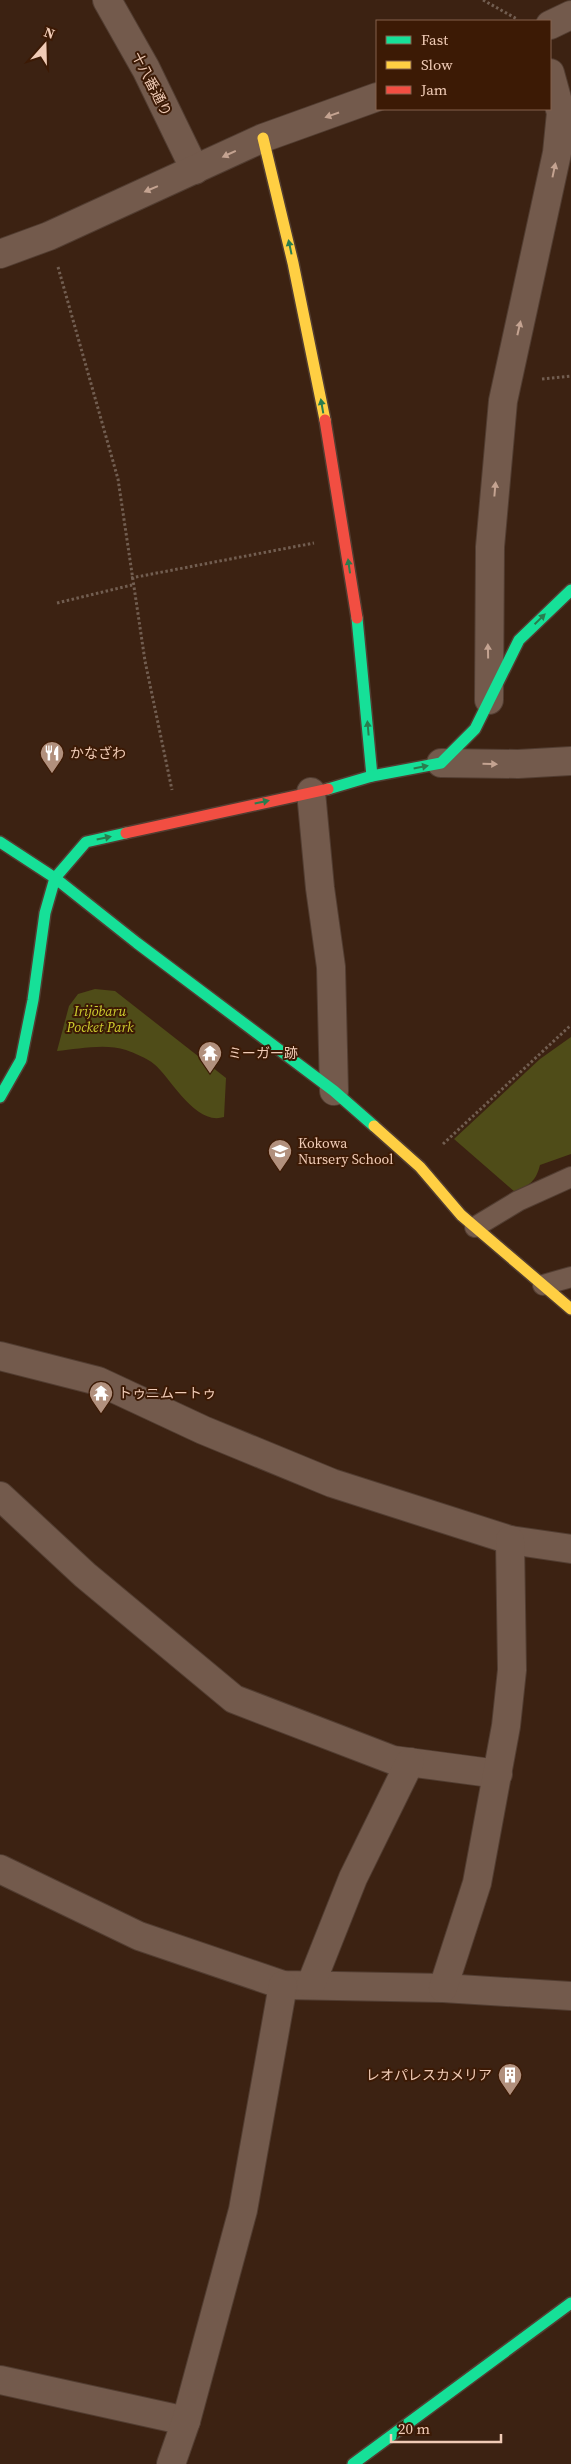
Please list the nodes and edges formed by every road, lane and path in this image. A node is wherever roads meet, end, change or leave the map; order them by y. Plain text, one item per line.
1 (107, 0) edge
2 (484, 0) edge
3 (571, 15) edge
4 (518, 20) edge
5 (551, 25) edge
6 (551, 77) edge
7 (376, 97) edge
8 (264, 138) junction
9 (196, 170) junction
10 (48, 236) junction
11 (0, 254) edge
12 (344, 533) junction
13 (131, 578) junction
14 (132, 585) junction
15 (571, 590) edge
16 (58, 603) dead end
17 (489, 700) junction
18 (571, 761) edge
19 (441, 762) junction
20 (372, 776) junction
21 (310, 792) junction
22 (178, 820) junction
23 (0, 842) edge
24 (55, 878) junction
25 (571, 1025) edge
26 (334, 1091) junction
27 (0, 1097) edge
28 (420, 1167) junction
29 (571, 1177) edge
30 (475, 1228) junction
31 (571, 1277) edge
32 (543, 1286) junction
33 (571, 1309) edge
34 (0, 1356) edge
35 (0, 1496) edge
36 (510, 1540) junction
37 (571, 1549) edge
38 (410, 1762) junction
39 (498, 1774) junction
40 (0, 1868) edge
41 (283, 1984) junction
42 (310, 1984) junction
43 (443, 1988) junction
44 (571, 1996) edge
45 (571, 2302) edge
46 (1, 2384) edge
47 (186, 2421) junction
48 (171, 2464) edge
49 (354, 2464) edge

1 - 9 street, 十八番通り
2 - 4 path
3 - 5 street
17 -> 6 street
7 -> 8 street
8 -> 9 street
12 -> 8 street
9 -> 10 street
10 - 11 street
10 - 13 path
12 - 13 path
20 -> 12 street
13 - 14 path
14 - 16 path
14 - 22 path
17 -> 15 street
17 - 19 street
19 -> 18 street
20 -> 19 street
20 - 21 street
22 -> 21 street
21 - 26 street
24 -> 22 street
23 - 24 street
24 - 26 street
24 - 27 street
25 - 28 path
26 - 28 street
28 - 30 street
29 - 30 lane
30 - 32 street
31 - 32 lane
32 - 33 street
34 - 36 street
35 - 38 street
36 - 37 street
36 - 39 street
38 - 39 street
38 - 42 street
39 - 43 street
40 - 41 street
41 - 42 street
41 - 47 street
42 - 43 street
43 - 44 street
45 - 49 street
46 - 47 street
47 - 48 street

